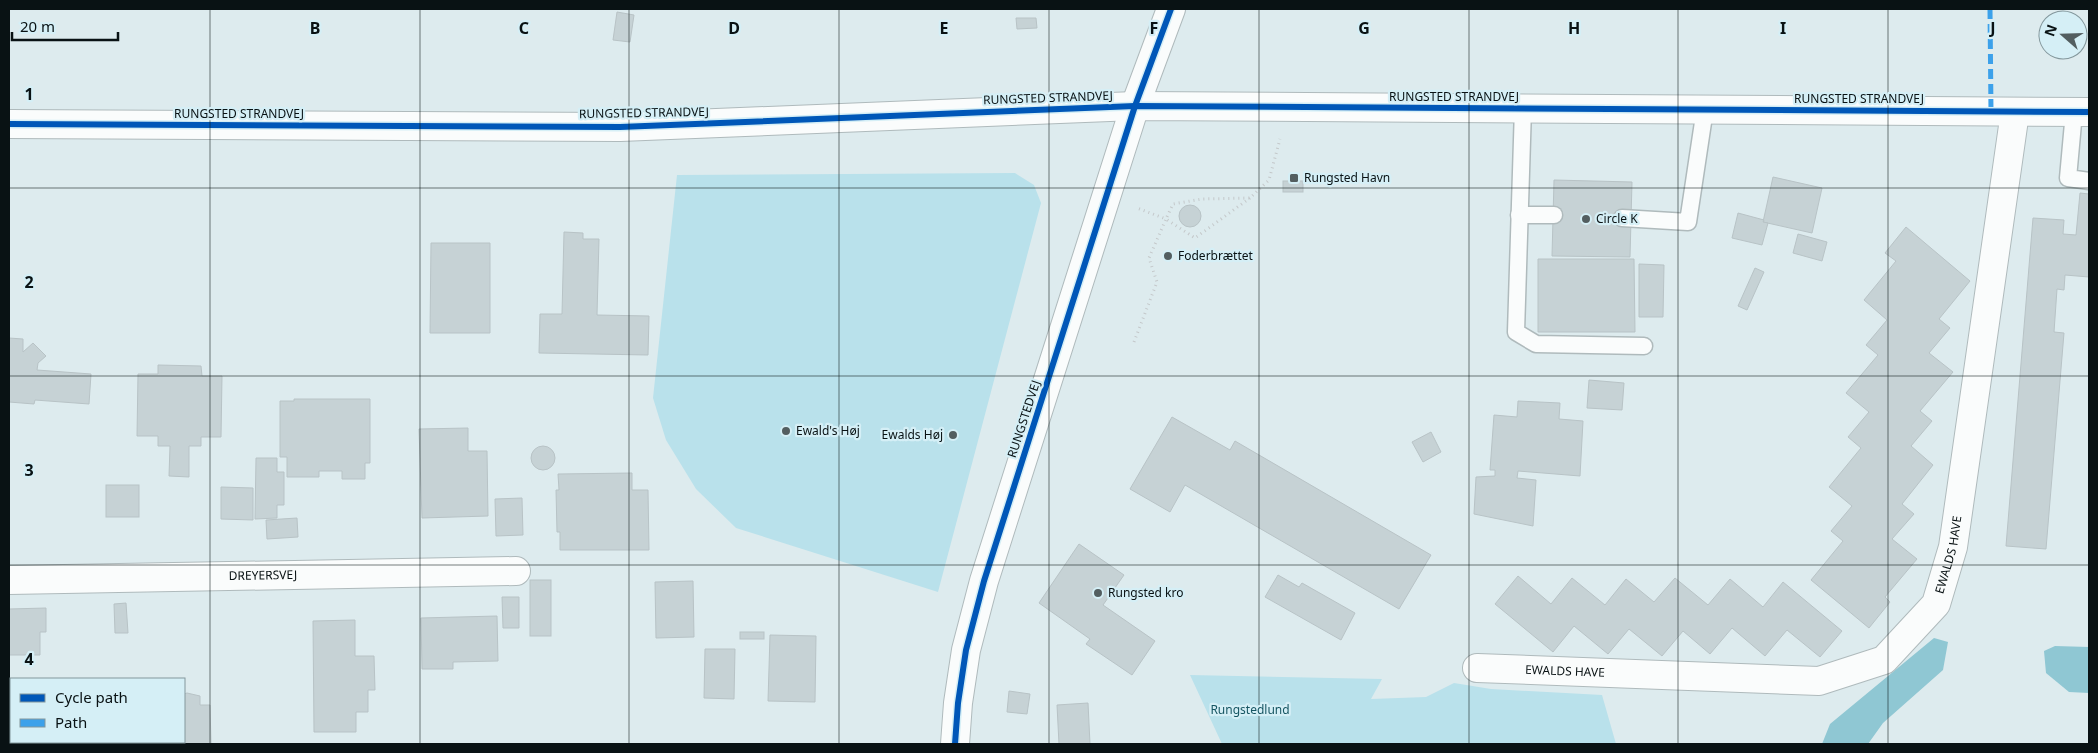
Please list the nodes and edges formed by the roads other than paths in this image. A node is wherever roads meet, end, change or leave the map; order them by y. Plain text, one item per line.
1 (1171, 9) edge
2 (1135, 106) junction
3 (1522, 108) junction
4 (1705, 109) junction
5 (2015, 112) junction
6 (2082, 112) edge
7 (9, 124) edge
8 (2089, 181) edge
9 (1519, 215) junction
10 (1554, 215) dead end
11 (1622, 218) dead end
12 (1644, 346) dead end
13 (516, 571) dead end
14 (9, 580) edge
15 (1477, 668) dead end
16 (955, 744) edge

1 - 2 main road
2 - 3 main road, RUNGSTED STRANDVEJ
2 - 7 main road, RUNGSTED STRANDVEJ
2 - 16 main road, RUNGSTEDVEJ
3 - 4 main road, RUNGSTED STRANDVEJ
3 - 9 lane
4 - 5 main road, RUNGSTED STRANDVEJ
4 - 11 lane
5 - 6 main road, RUNGSTED STRANDVEJ
5 - 15 main road, EWALDS HAVE
6 - 8 lane
9 - 10 lane
9 - 12 lane
13 - 14 main road, DREYERSVEJ

